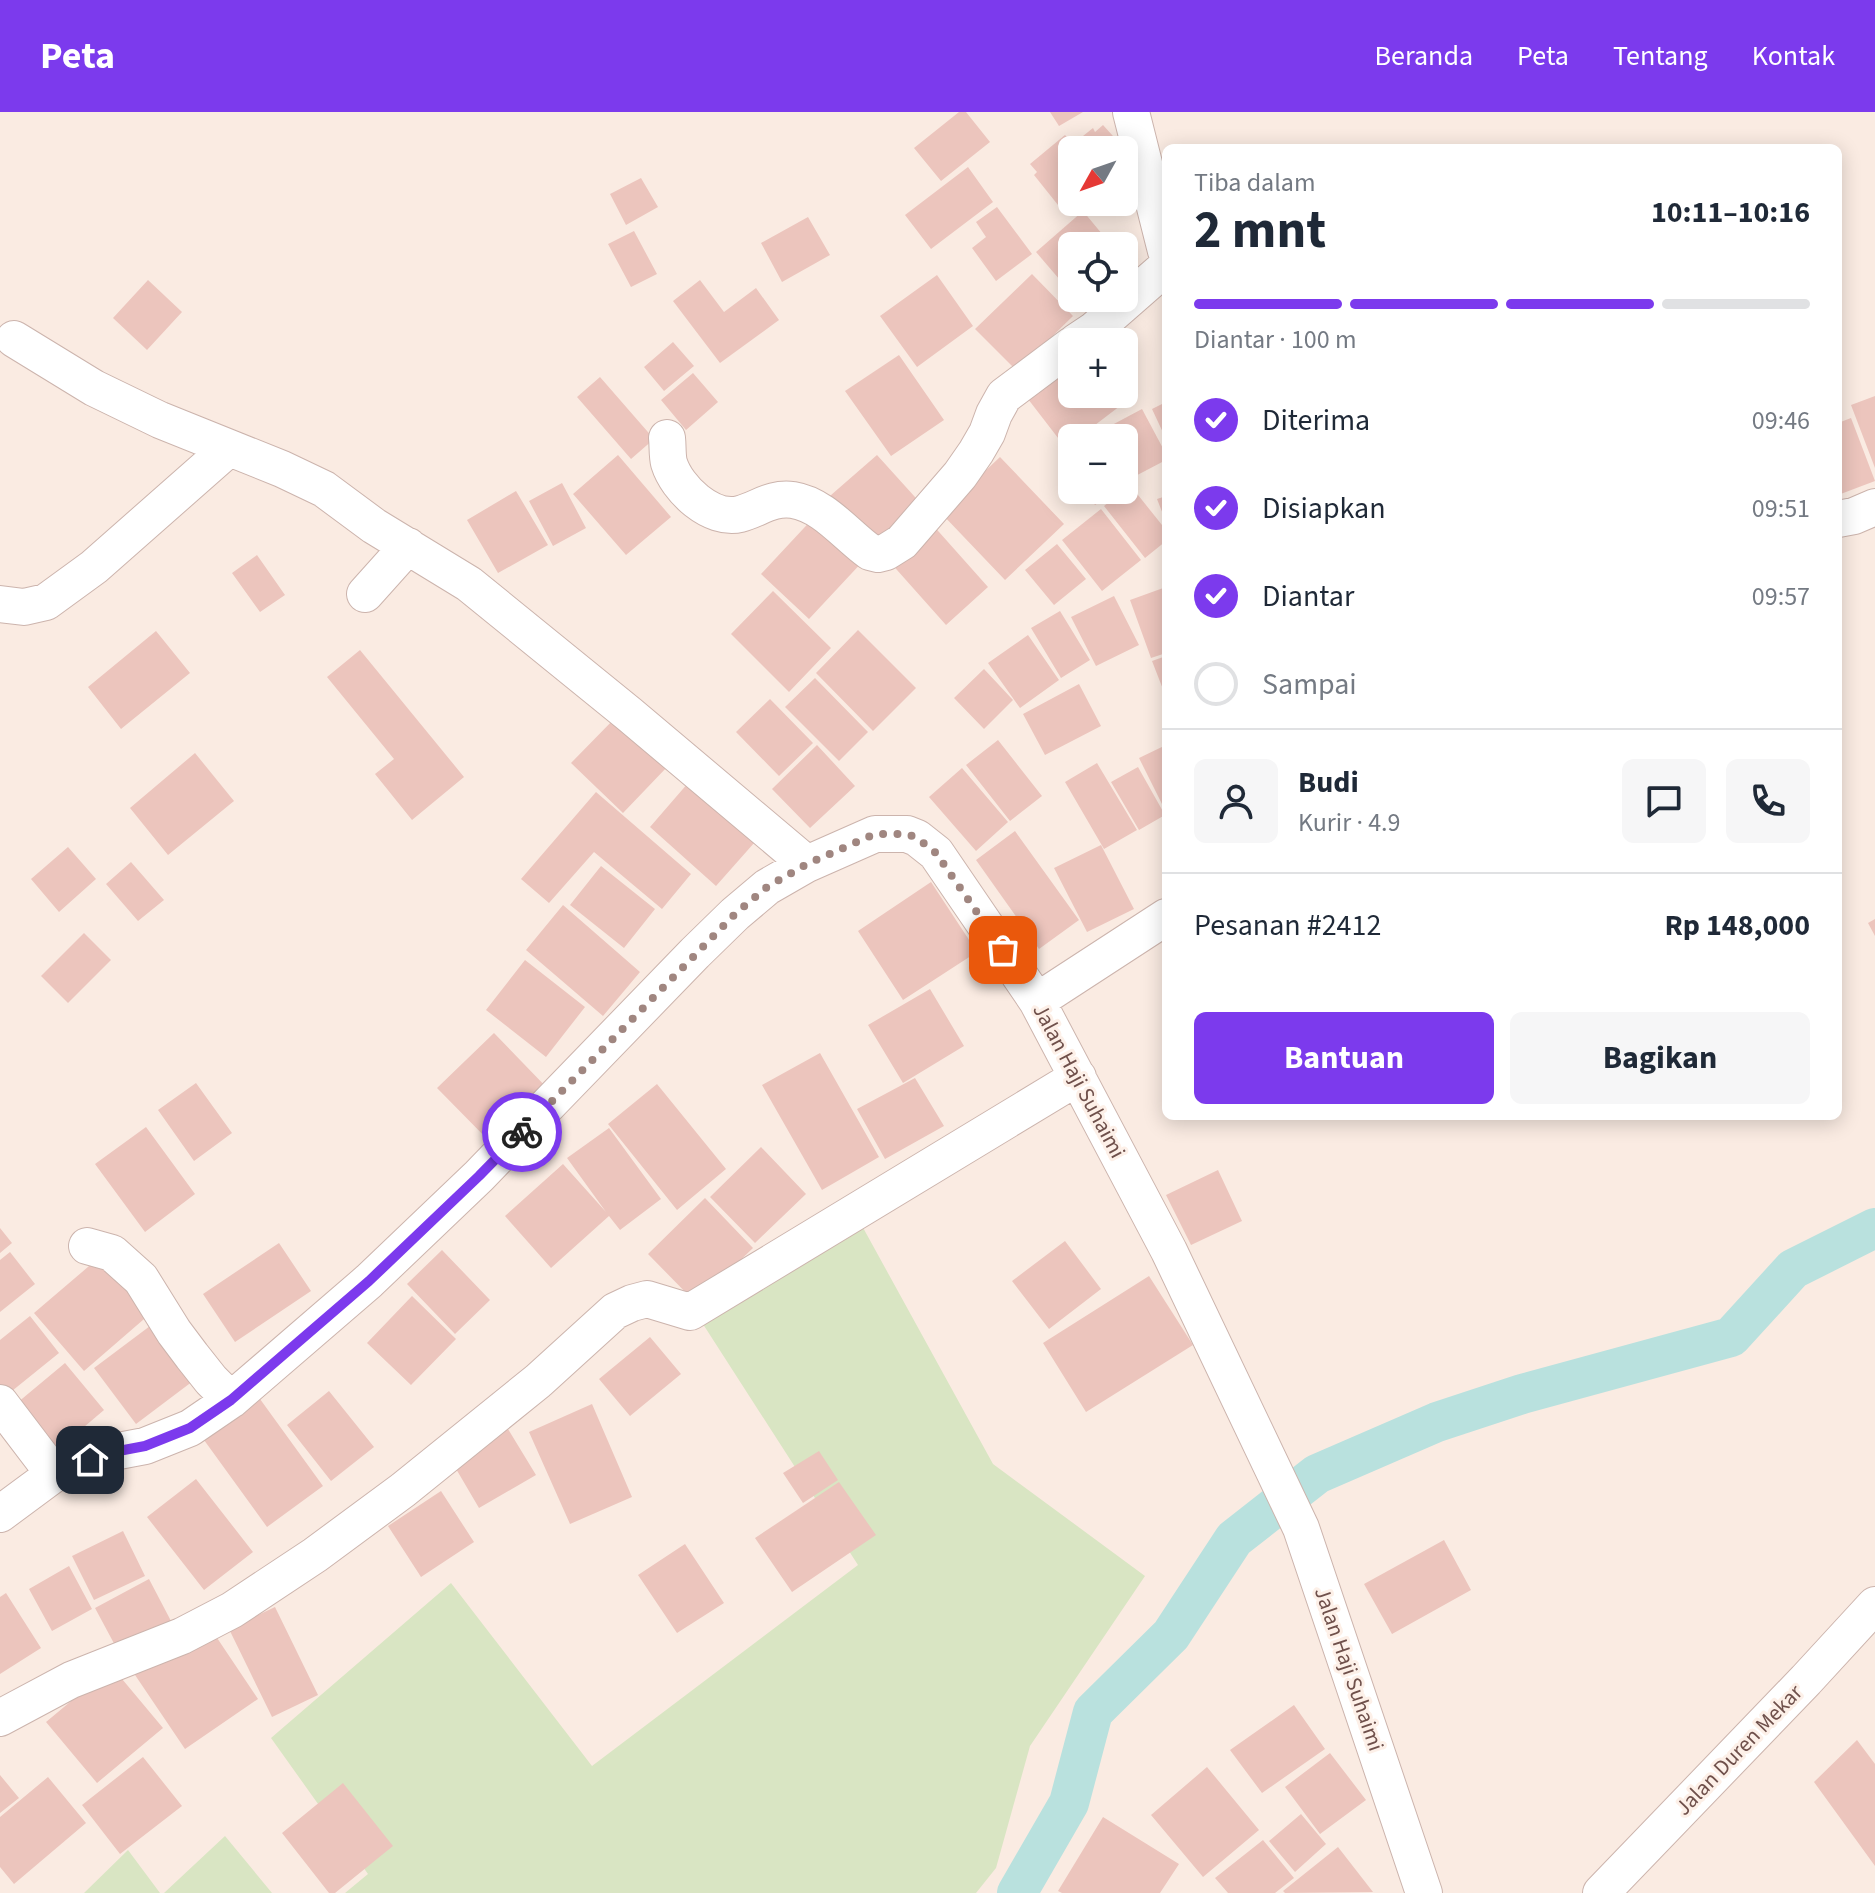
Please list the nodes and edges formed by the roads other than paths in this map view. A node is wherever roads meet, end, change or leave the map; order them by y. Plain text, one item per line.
1 (1131, 112) edge
2 (1162, 235) edge
3 (1162, 271) edge
4 (1095, 328) edge
5 (14, 339) dead end
6 (1058, 355) edge
7 (667, 438) dead end
8 (229, 448) junction
9 (1875, 507) edge
10 (1842, 518) edge
11 (408, 546) junction
12 (365, 594) dead end
13 (0, 604) edge
14 (807, 864) junction
15 (1162, 920) edge
16 (1037, 1001) junction
17 (1078, 1077) junction
18 (87, 1246) dead end
19 (231, 1400) junction
20 (0, 1403) edge
21 (54, 1474) junction
22 (0, 1514) edge
23 (1875, 1605) edge
24 (0, 1718) edge
25 (1615, 1888) edge
26 (1424, 1893) edge

1 - 2 street
3 - 4 street
5 - 8 street
6 - 7 street
8 - 11 street
8 - 13 street
9 - 10 street
11 - 12 street
11 - 14 street
14 - 16 street, Jalan Haji Suhaimi
14 - 19 street, Jalan Haji Suhaimi
15 - 16 street
16 - 17 street, Jalan Haji Suhaimi
17 - 24 street
17 - 26 street, Jalan Haji Suhaimi
18 - 19 street
19 - 21 street, Jalan Haji Suhaimi
20 - 21 street
21 - 22 street, Jalan Haji Suhaimi
23 - 25 street, Jalan Duren Mekar

